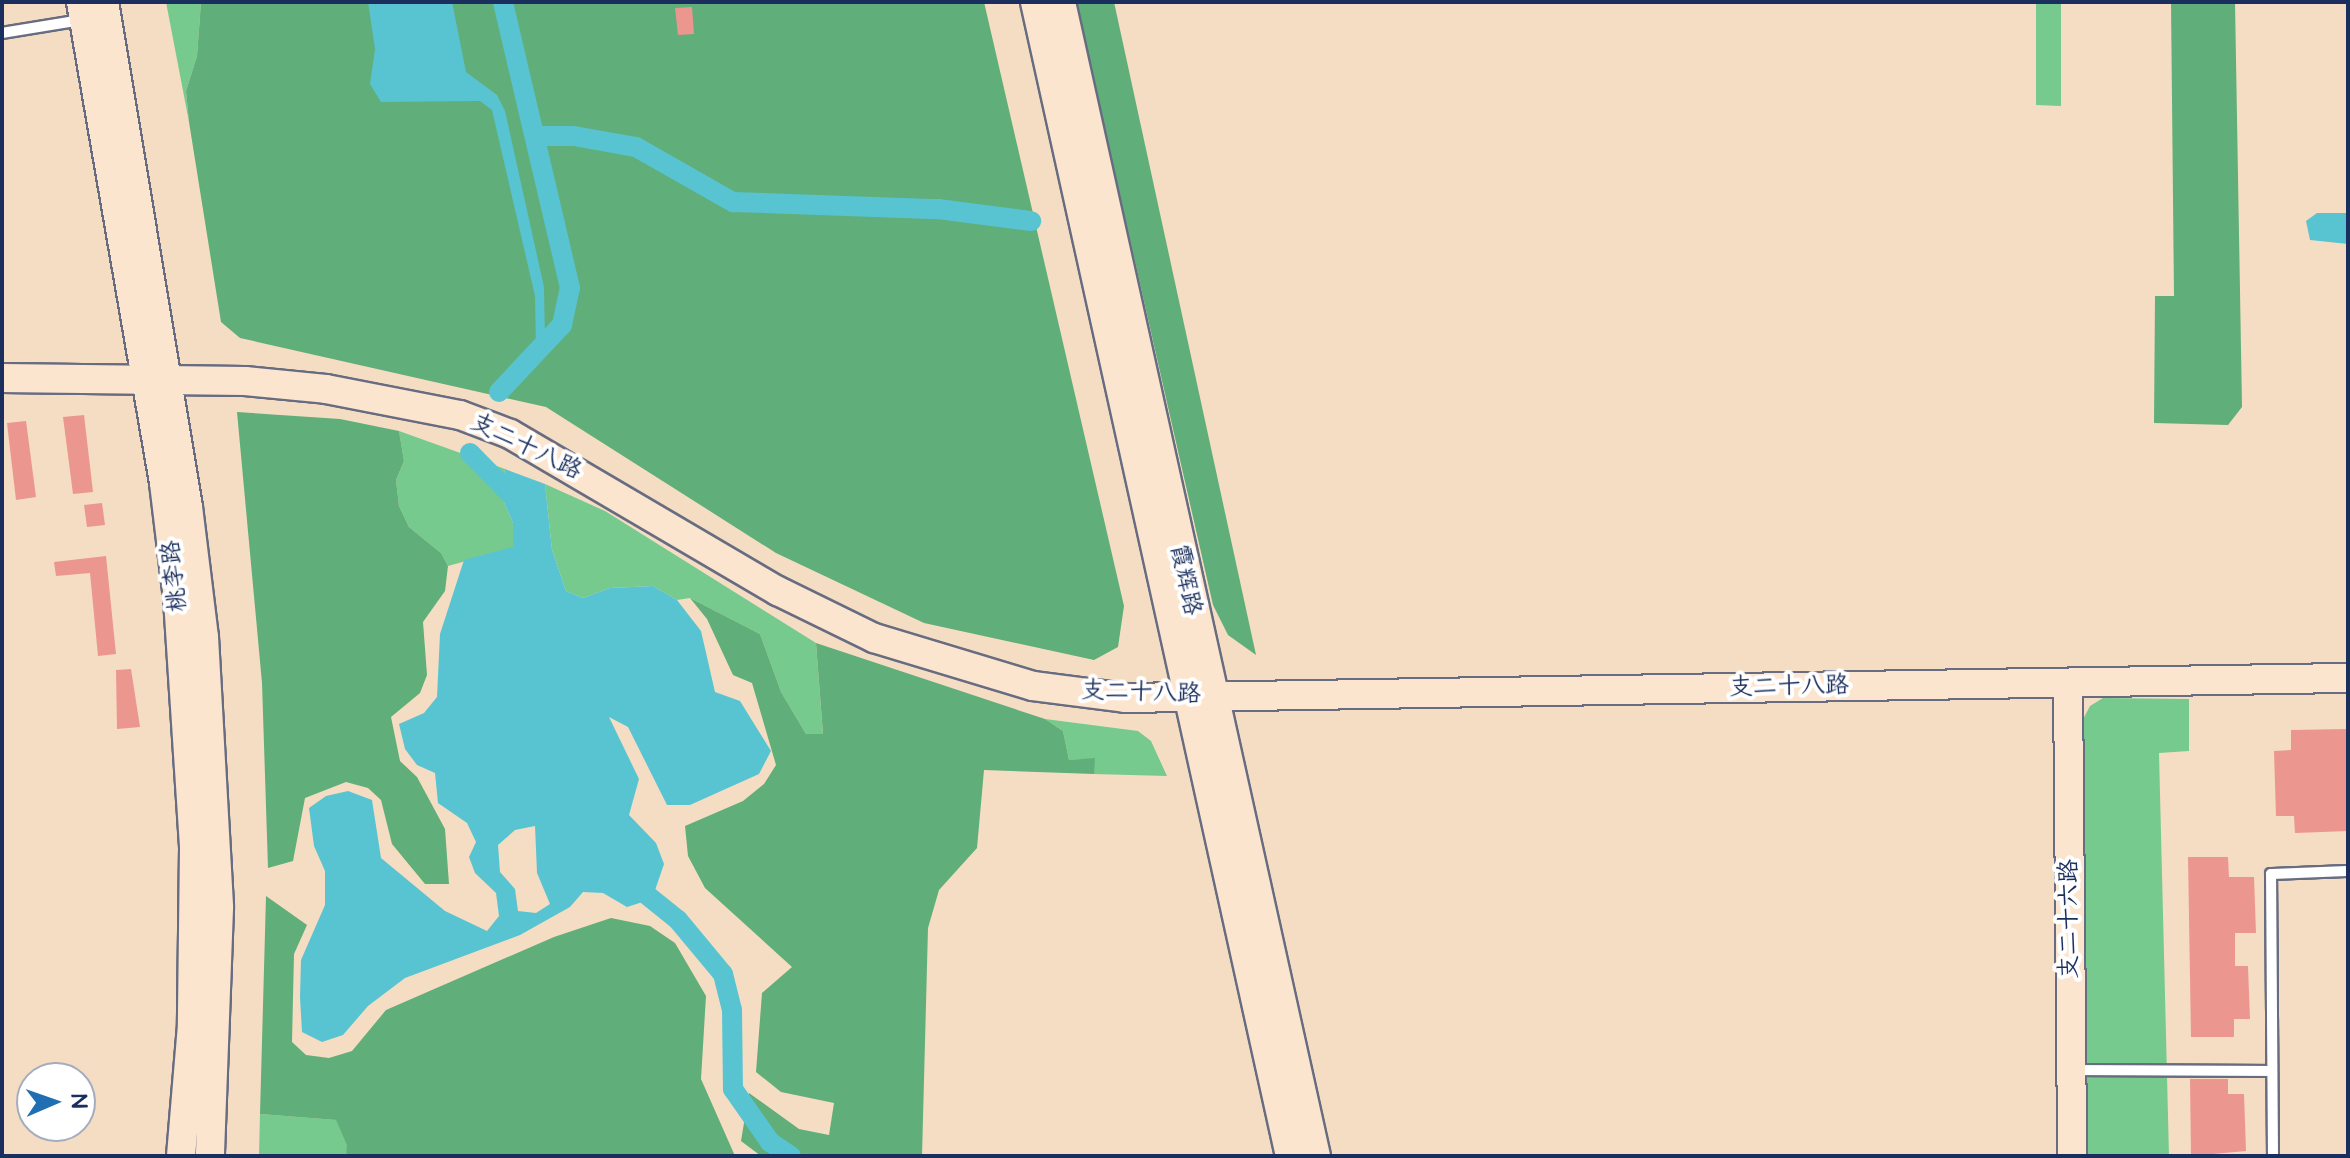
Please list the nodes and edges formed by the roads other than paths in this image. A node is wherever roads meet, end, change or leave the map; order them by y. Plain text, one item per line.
1 (1035, 2) edge
2 (1061, 2) edge
3 (94, 10) edge
4 (2, 33) edge
5 (2, 378) edge
6 (156, 379) junction
7 (2348, 678) edge
8 (2068, 683) junction
9 (1199, 697) junction
10 (2348, 871) edge
11 (2071, 1070) junction
12 (2272, 1071) junction
13 (1292, 1110) junction
14 (181, 1156) edge
15 (210, 1156) edge
16 (1281, 1156) edge
17 (1290, 1156) edge
18 (1316, 1156) edge
19 (1324, 1156) edge
20 (2072, 1156) edge
21 (2273, 1156) edge

1 - 9 street, 霞辉路
2 - 9 street, 霞辉路
3 - 4 lane
3 - 6 street, 桃李路
5 - 6 street, 支二十八路
6 - 9 street, 支二十八路
6 - 14 street, 桃李路
6 - 15 street, 桃李路
7 - 8 street, 支二十八路
8 - 9 street, 支二十八路
8 - 11 street, 支二十六路
9 - 13 street, 霞辉路
10 - 12 lane
11 - 12 lane
11 - 20 street, 支二十六路
12 - 21 lane
13 - 16 street
13 - 17 street, 霞辉路
13 - 18 street, 霞辉路
13 - 19 street

